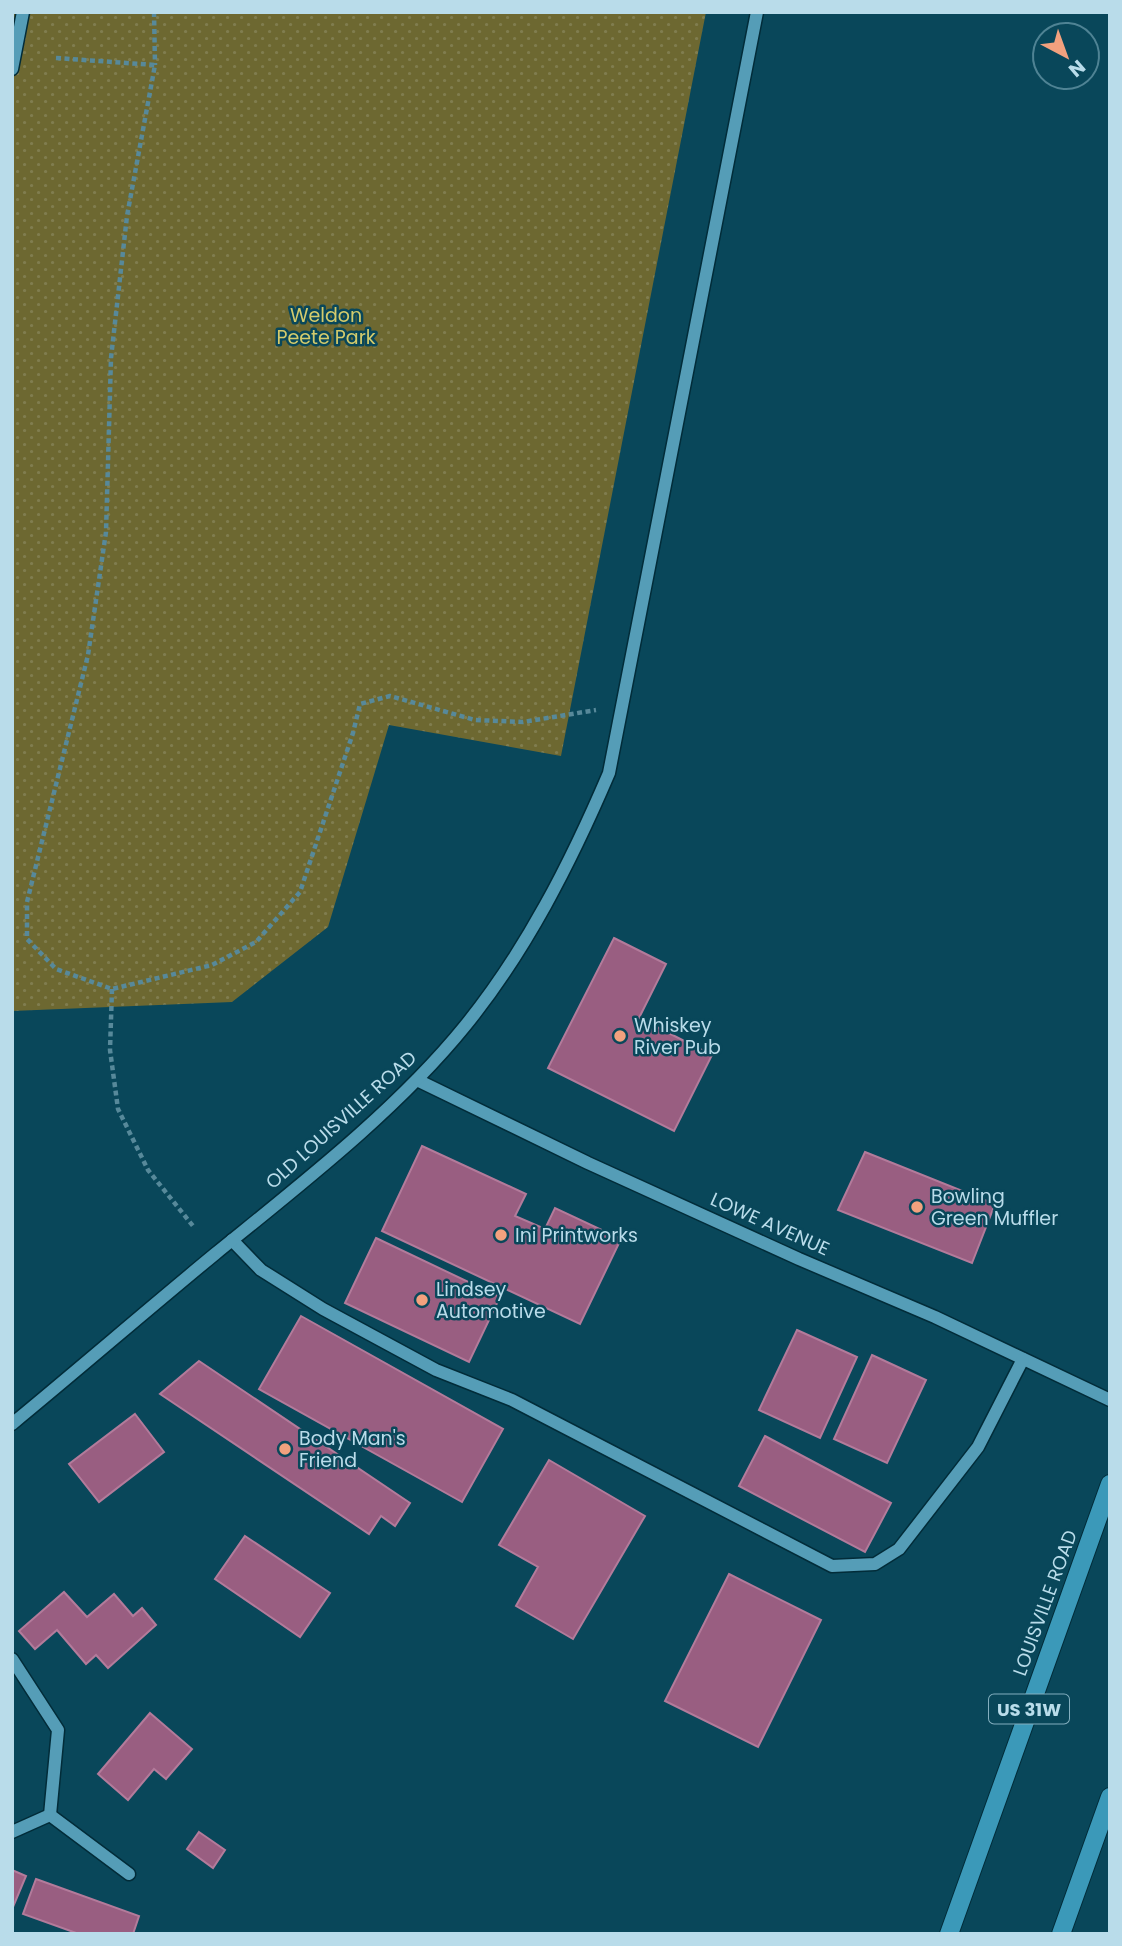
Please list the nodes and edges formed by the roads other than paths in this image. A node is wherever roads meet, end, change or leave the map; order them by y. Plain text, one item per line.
1 (23, 12) edge
2 (757, 12) edge
3 (12, 69) edge
4 (417, 1080) junction
5 (232, 1240) junction
6 (1023, 1359) junction
7 (1110, 1399) edge
8 (12, 1424) edge
9 (1110, 1484) edge
10 (12, 1659) edge
11 (1110, 1797) edge
12 (50, 1815) junction
13 (12, 1832) edge
14 (129, 1874) dead end
15 (949, 1934) edge
16 (1060, 1934) edge

1 - 3 street
2 - 4 street, OLD LOUISVILLE ROAD
4 - 5 street, OLD LOUISVILLE ROAD
4 - 6 street, LOWE AVENUE
5 - 6 street
5 - 8 street, OLD LOUISVILLE ROAD
6 - 7 street, LOWE AVENUE
9 - 15 main road, LOUISVILLE ROAD / US 31W
10 - 12 street
11 - 16 main road
12 - 13 street
12 - 14 street

